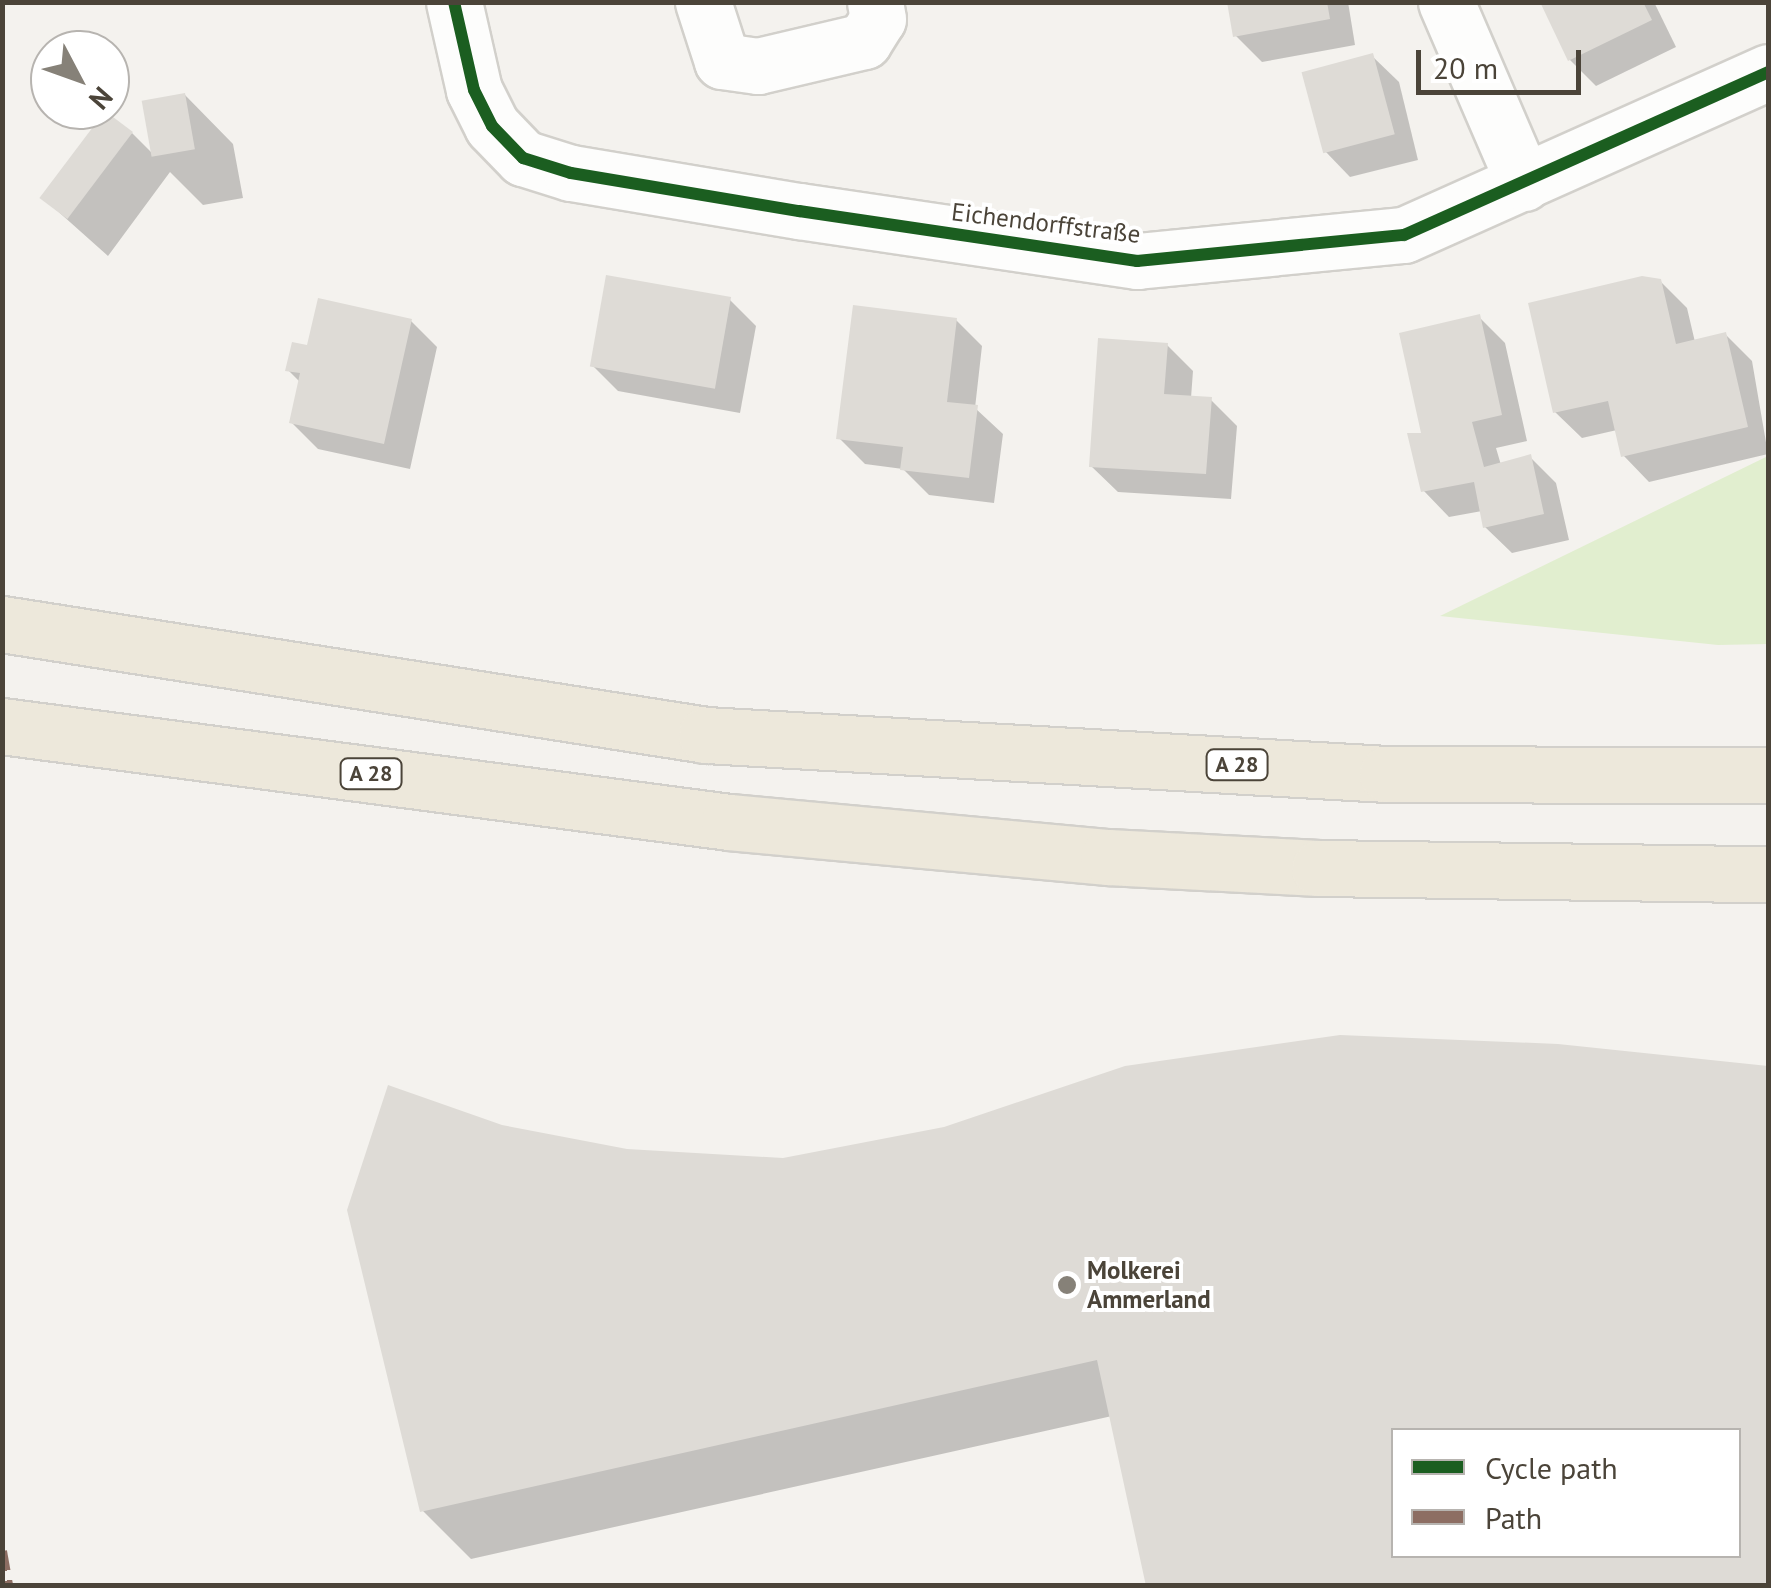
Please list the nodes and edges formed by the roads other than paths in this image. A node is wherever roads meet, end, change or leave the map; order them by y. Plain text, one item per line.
1 (454, 2) edge
2 (703, 2) edge
3 (875, 2) edge
4 (1446, 2) edge
5 (1768, 72) edge
6 (1524, 183) junction
7 (2, 624) edge
8 (7, 726) edge
9 (1768, 775) edge
10 (1768, 874) edge

1 - 6 street, Eichendorffstraße
2 - 3 street
4 - 6 street
5 - 6 street, Eichendorffstraße
7 - 9 highway, A 28
8 - 10 highway, A 28

